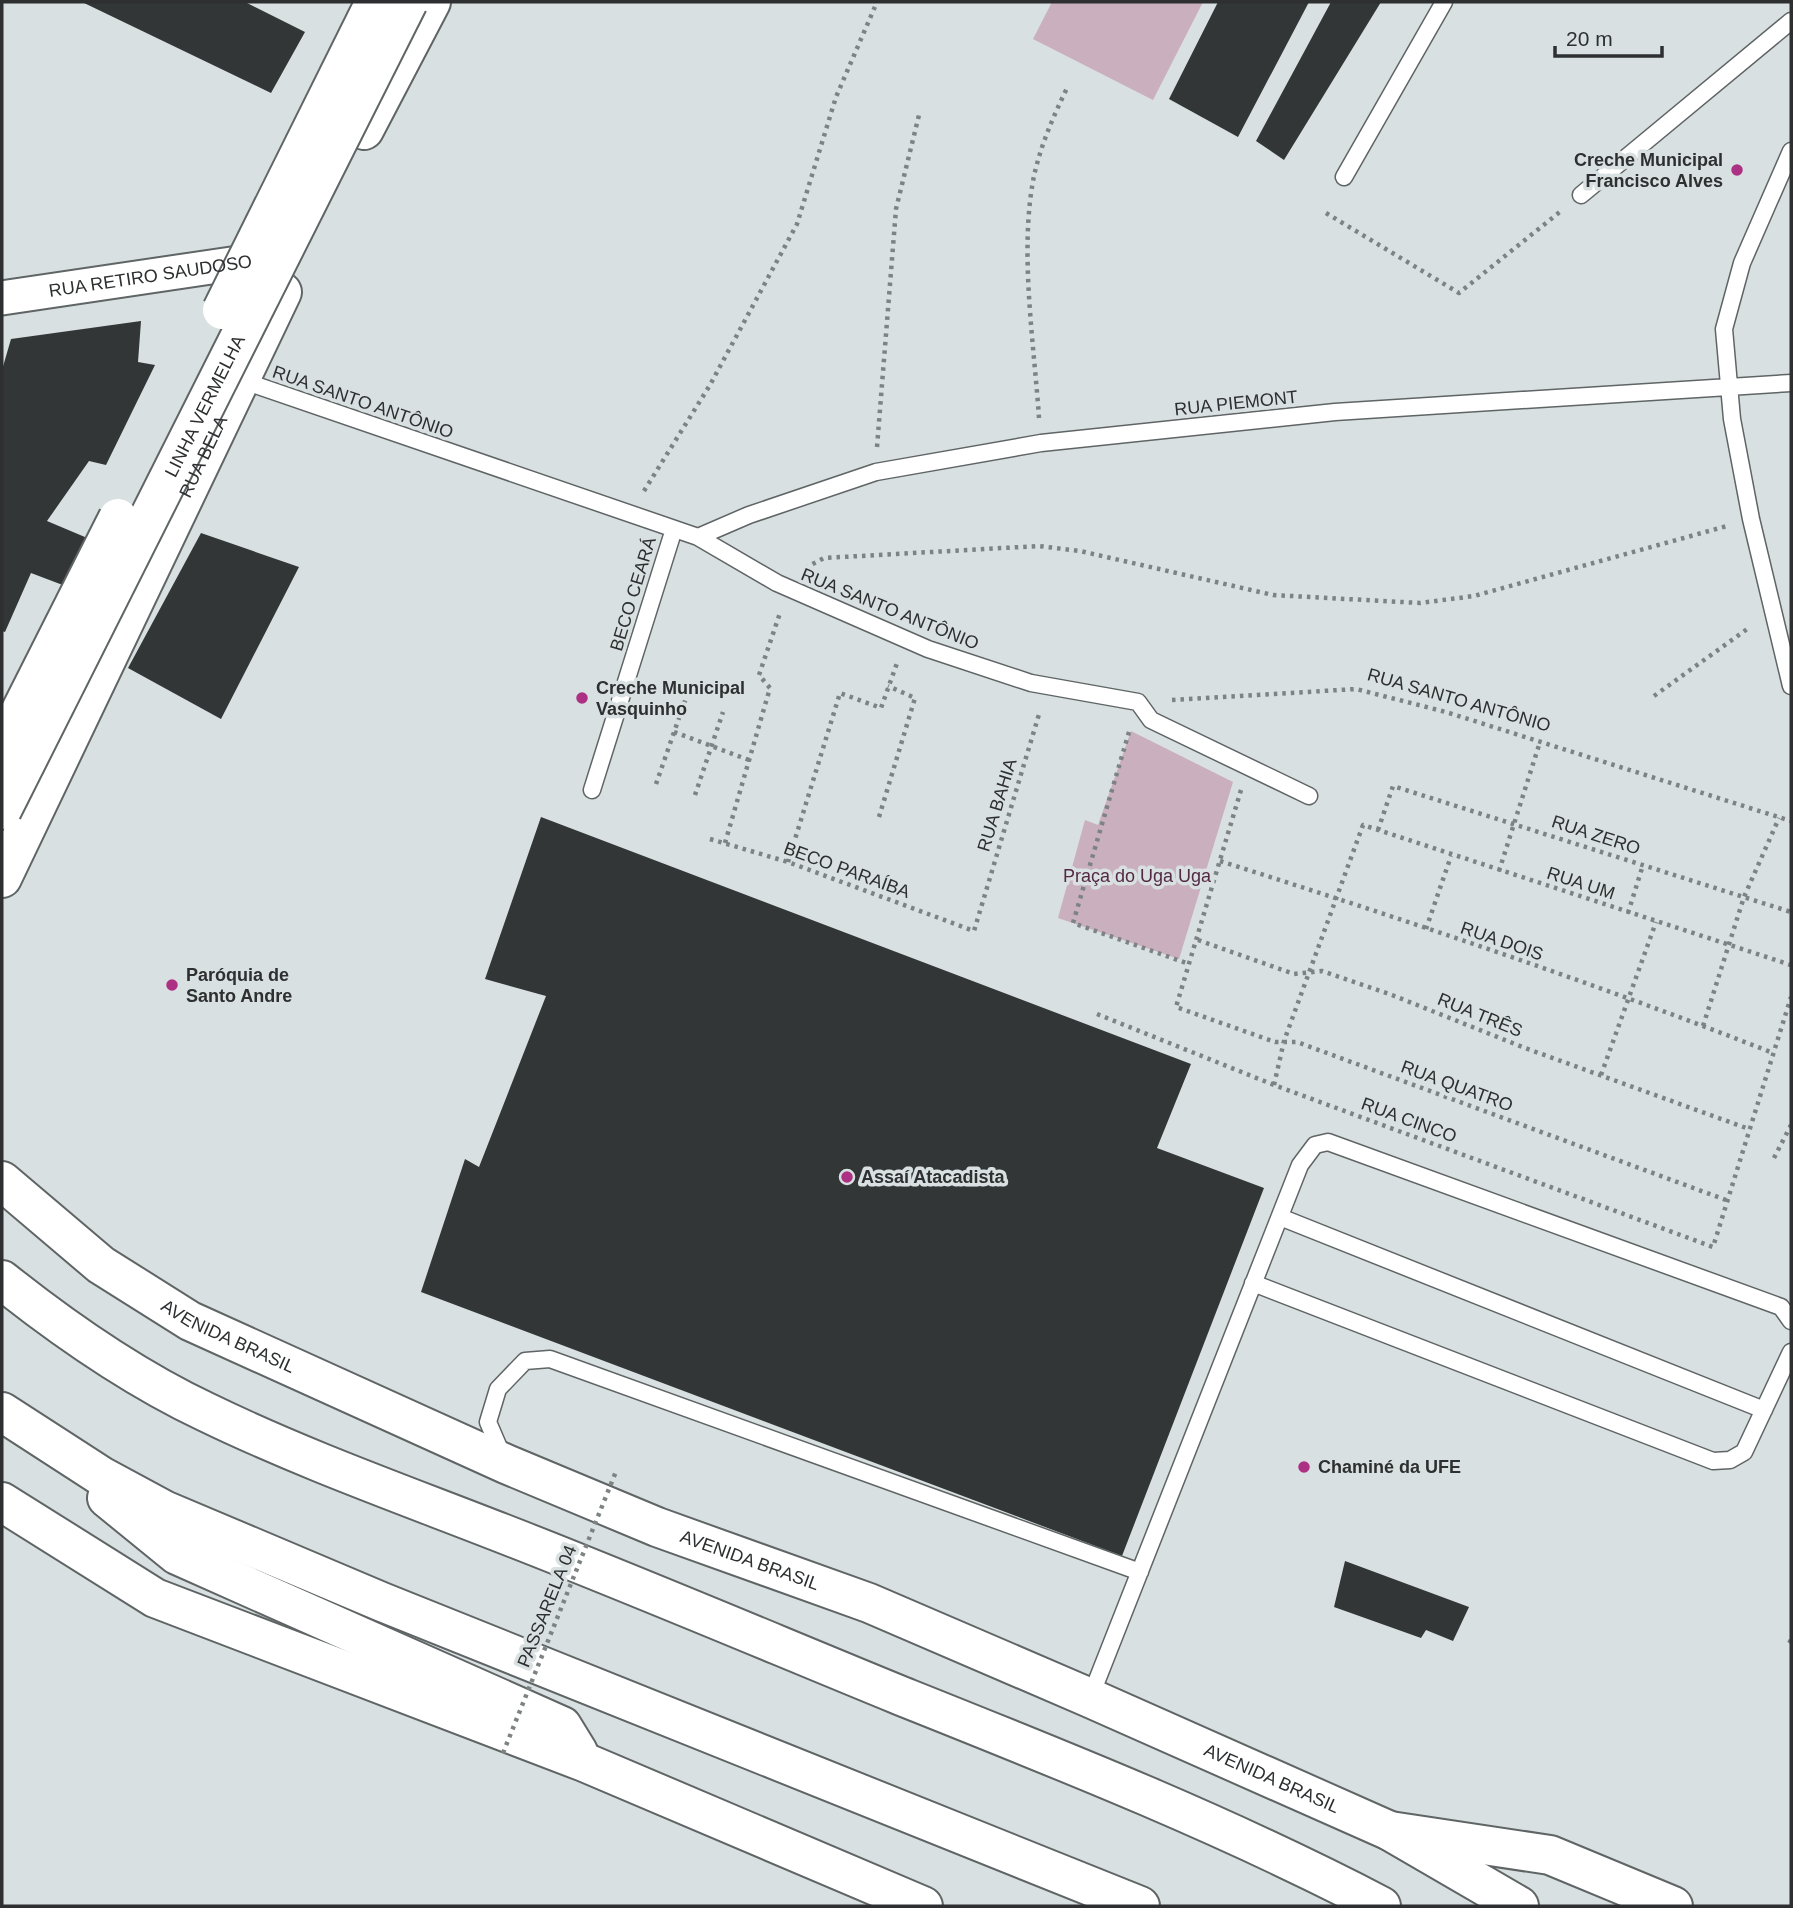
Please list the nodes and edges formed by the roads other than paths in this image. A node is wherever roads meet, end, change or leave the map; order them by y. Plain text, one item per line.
1 (374, 2) edge
2 (408, 2) edge
3 (431, 2) edge
4 (1444, 2) edge
5 (1791, 21) edge
6 (1791, 151) edge
7 (1344, 177) dead end
8 (1581, 195) road end
9 (299, 254) junction
10 (2, 298) edge
11 (241, 380) junction
12 (1791, 383) edge
13 (1729, 387) junction
14 (674, 529) junction
15 (698, 537) junction
16 (1787, 650) edge
17 (1791, 686) edge
18 (2, 748) edge
19 (592, 790) dead end
20 (1309, 796) dead end
21 (2, 810) edge
22 (2, 878) edge
23 (6, 1180) edge
24 (1280, 1217) junction
25 (2, 1280) edge
26 (1254, 1283) junction
27 (1791, 1321) edge
28 (1791, 1352) edge
29 (1764, 1410) junction
30 (2, 1413) edge
31 (506, 1464) junction
32 (2, 1502) edge
33 (1140, 1572) junction
34 (1090, 1698) junction
35 (583, 1762) junction
36 (1390, 1831) junction
37 (1438, 1859) junction
38 (923, 1906) edge
39 (1139, 1906) edge
40 (1381, 1906) edge
41 (1499, 1906) edge
42 (1519, 1906) edge
43 (1674, 1906) edge

1 - 18 main road, LINHA VERMELHA, bridge
2 - 21 main road, LINHA VERMELHA, bridge
3 - 9 main road, RUA BELA
4 - 7 lane
5 - 8 lane
6 - 13 lane
9 - 10 street, RUA RETIRO SAUDOSO
9 - 11 main road, RUA BELA
11 - 14 lane, RUA SANTO ANTÔNIO
11 - 22 main road, RUA BELA
12 - 13 lane, RUA PIEMONT
13 - 15 lane, RUA PIEMONT
13 - 16 lane
14 - 15 lane, RUA SANTO ANTÔNIO
14 - 19 lane, BECO CEARÁ
15 - 20 lane, RUA SANTO ANTÔNIO
16 - 17 lane
23 - 31 main road, AVENIDA BRASIL
24 - 26 lane
24 - 27 lane
24 - 29 lane
25 - 40 main road
26 - 29 lane
26 - 33 lane
28 - 29 lane
30 - 35 main road
30 - 39 main road
31 - 33 lane
31 - 34 main road, AVENIDA BRASIL
32 - 35 main road
33 - 34 lane
34 - 36 main road, AVENIDA BRASIL
35 - 38 main road
36 - 37 main road, AVENIDA BRASIL
36 - 43 main road
37 - 41 main road
37 - 42 main road, AVENIDA BRASIL

